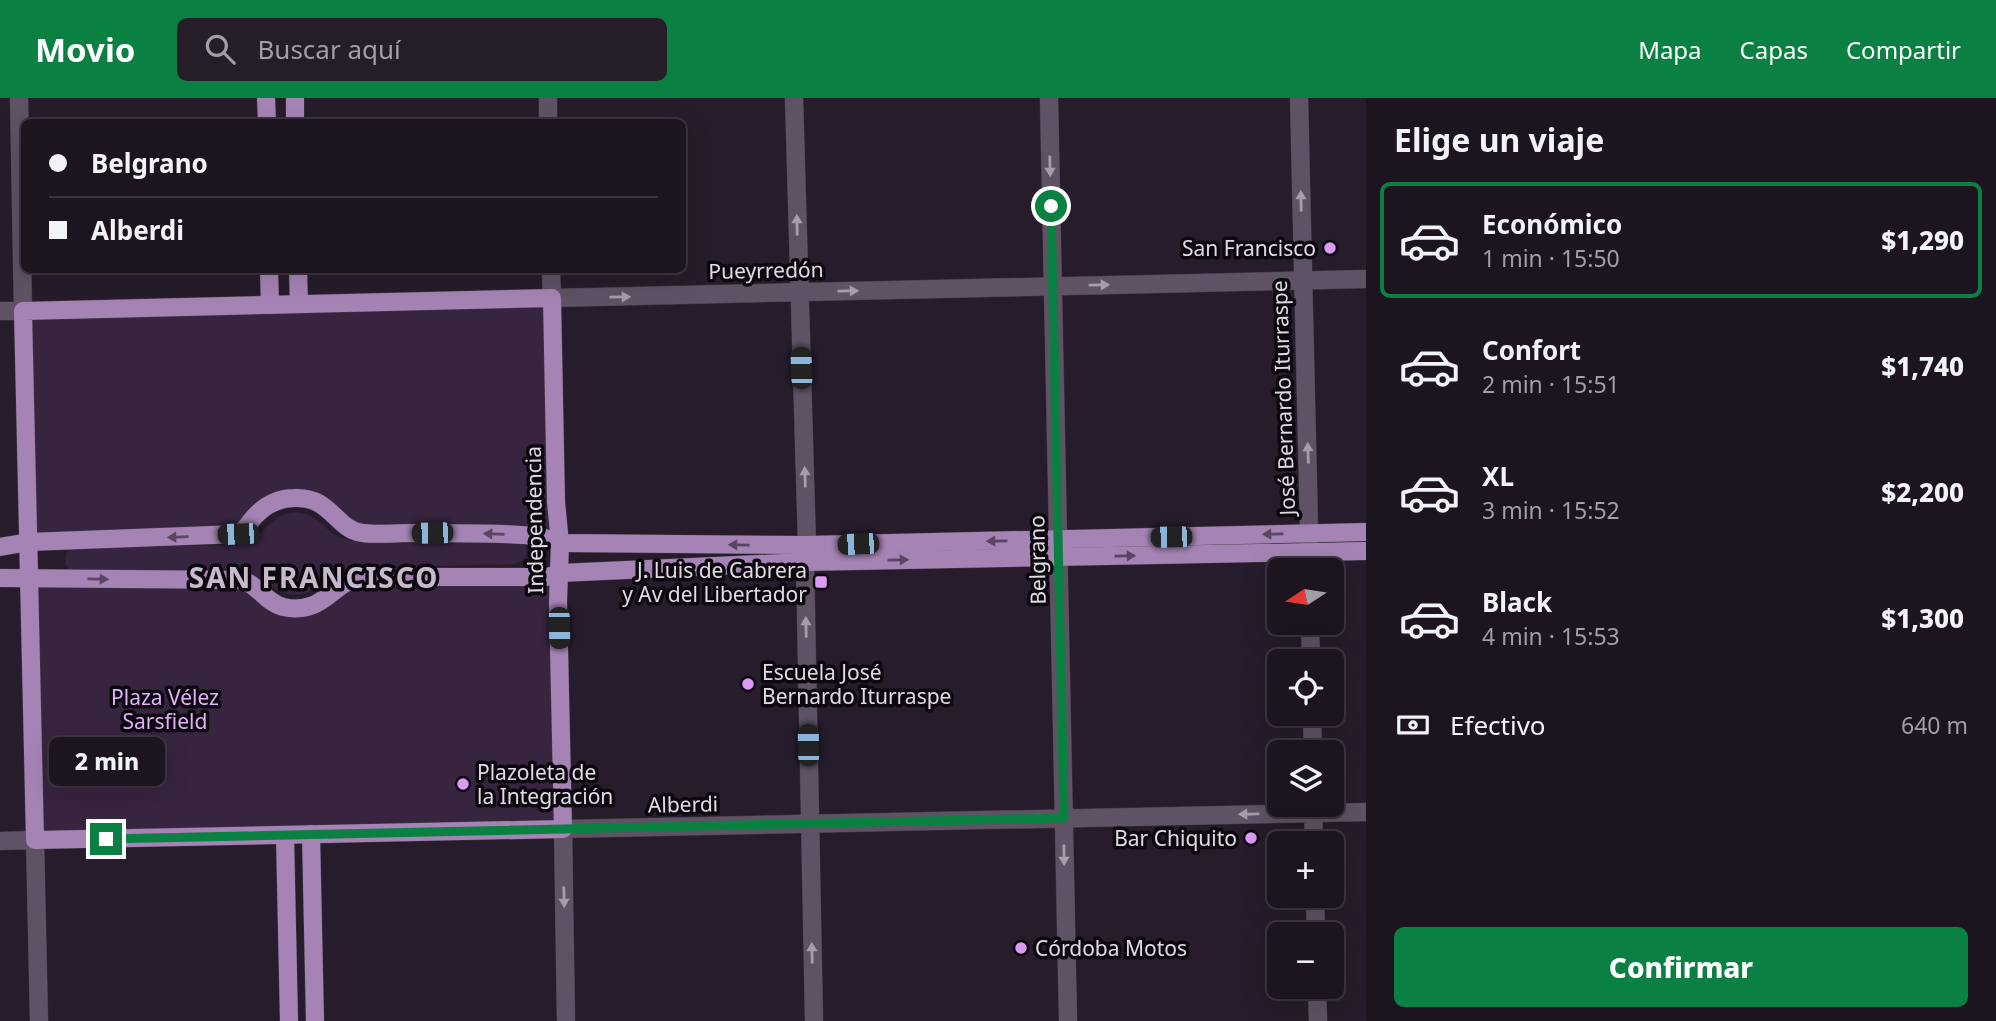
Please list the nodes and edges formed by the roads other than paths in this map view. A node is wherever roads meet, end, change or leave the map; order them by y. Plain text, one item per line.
1 (19, 98) edge
2 (266, 98) edge
3 (295, 98) edge
4 (548, 98) edge
5 (794, 98) edge
6 (1049, 98) edge
7 (1299, 98) edge
8 (267, 119) edge
9 (295, 119) edge
10 (548, 119) edge
11 (21, 204) edge
12 (22, 273) edge
13 (269, 273) edge
14 (298, 273) edge
15 (551, 273) edge
16 (1366, 279) edge
17 (1303, 280) junction
18 (1053, 286) junction
19 (798, 292) junction
20 (552, 298) junction
21 (299, 304) junction
22 (270, 305) junction
23 (0, 311) edge
24 (23, 311) junction
25 (1366, 532) edge
26 (1310, 533) junction
27 (29, 542) junction
28 (560, 543) junction
29 (0, 547) edge
30 (1059, 548) junction
31 (1366, 551) edge
32 (1309, 552) junction
33 (806, 554) junction
34 (1309, 558) edge
35 (560, 573) junction
36 (29, 577) junction
37 (0, 578) edge
38 (1267, 811) edge
39 (1344, 811) edge
40 (1366, 812) edge
41 (1064, 818) junction
42 (810, 824) junction
43 (563, 829) junction
44 (311, 834) junction
45 (285, 835) junction
46 (35, 840) junction
47 (0, 841) edge
48 (1317, 999) edge
49 (39, 1021) edge
50 (289, 1021) edge
51 (315, 1021) edge
52 (566, 1021) edge
53 (814, 1021) edge
54 (1068, 1021) edge
55 (1318, 1021) edge

1 - 11 street
2 - 8 main road
3 - 9 main road
4 - 10 street
19 -> 5 street
6 -> 18 street, Belgrano
17 -> 7 street, José Bernardo Iturraspe
12 - 24 street
13 - 22 main road
14 - 21 main road
15 - 20 street, Independencia
16 - 17 street, Pueyrredón
18 -> 17 street, Pueyrredón
26 -> 17 street, José Bernardo Iturraspe
19 -> 18 street, Pueyrredón
18 - 30 street, Belgrano
20 -> 19 street, Pueyrredón
33 -> 19 street
20 - 21 main road, Pueyrredón
20 - 28 main road, Independencia
21 - 22 main road, Pueyrredón
22 - 24 main road, Pueyrredón
23 - 24 street, Pueyrredón
24 - 27 main road
25 - 26 main road
26 -> 30 main road
26 - 32 street, José Bernardo Iturraspe
28 -> 27 main road
27 - 29 main road
27 - 36 main road
33 -> 28 main road
28 - 35 main road, Independencia
30 -> 32 main road
30 - 33 main road
30 - 41 street, Belgrano
31 - 32 main road
32 - 34 street, José Bernardo Iturraspe
33 - 35 main road
42 -> 33 street
36 -> 35 main road
35 - 43 main road, Independencia
36 - 37 main road
36 - 46 main road
38 -> 41 street, Alberdi
39 - 40 street, Alberdi
41 - 42 street, Alberdi
41 -> 54 street, Belgrano
42 - 43 street, Alberdi
53 -> 42 street
43 - 44 main road, Alberdi
43 -> 52 street, Independencia
44 - 45 main road, Alberdi
44 - 51 main road
45 - 46 main road, Alberdi
45 - 50 main road
46 - 47 street, Alberdi
46 - 49 street
48 - 55 street

